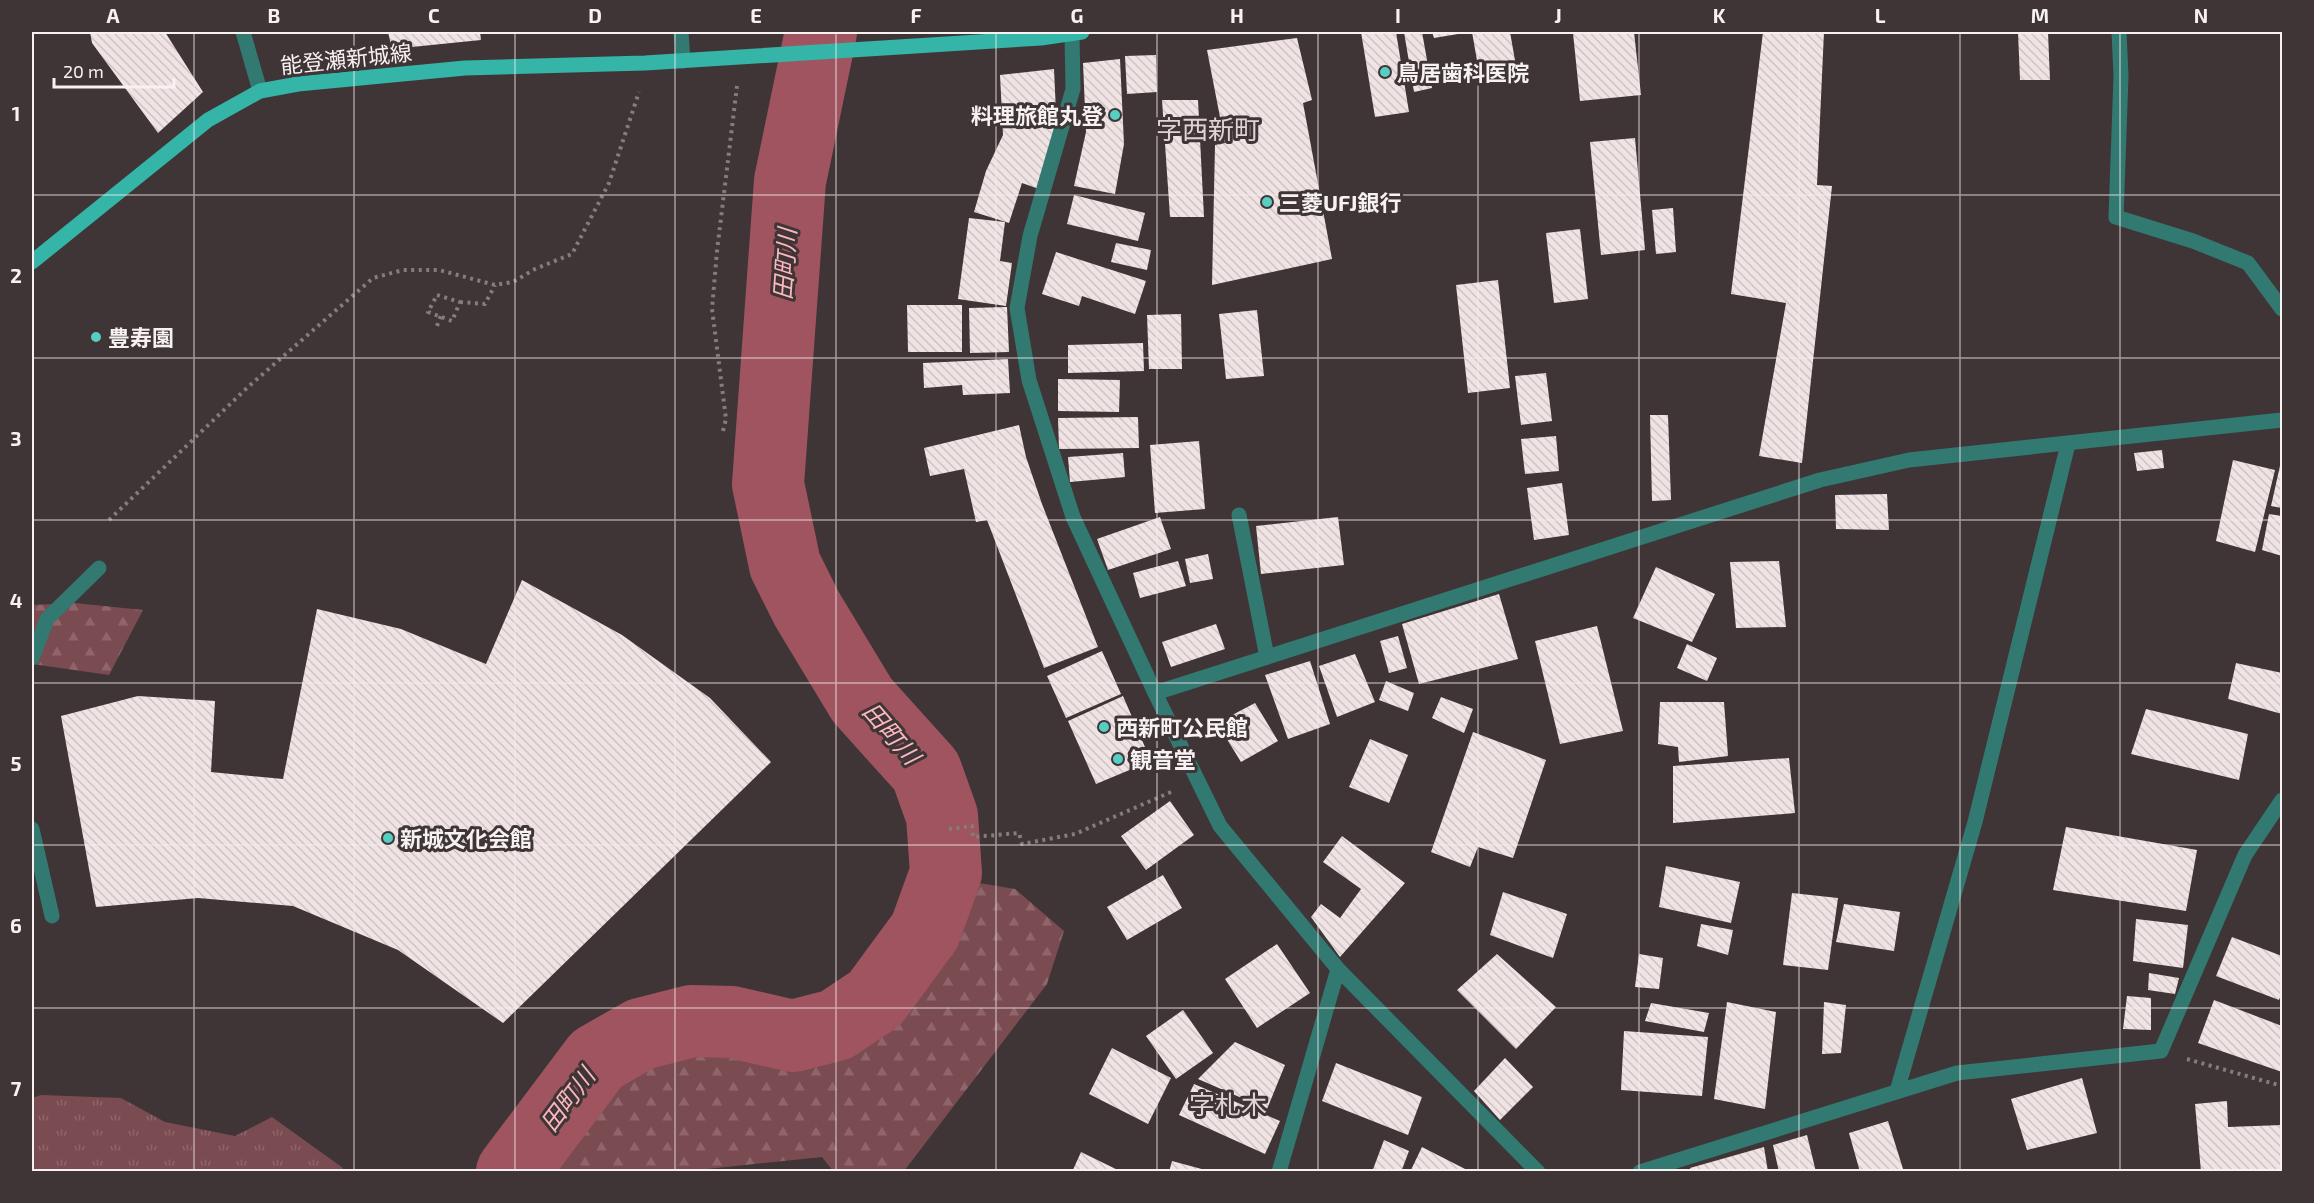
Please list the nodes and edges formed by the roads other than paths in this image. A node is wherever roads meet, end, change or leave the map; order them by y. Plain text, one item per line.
1 (243, 32) edge
2 (681, 32) edge
3 (2119, 32) edge
4 (1077, 33) edge
5 (683, 61) junction
6 (260, 91) junction
7 (32, 262) edge
8 (2283, 309) edge
9 (2283, 420) edge
10 (2068, 444) junction
11 (1239, 515) dead end
12 (99, 568) dead end
13 (1267, 657) junction
14 (32, 658) edge
15 (1155, 693) junction
16 (2283, 800) edge
17 (32, 829) edge
18 (52, 916) dead end
19 (1338, 969) junction
20 (1897, 1091) junction
21 (1279, 1172) edge
22 (1538, 1172) edge
23 (1640, 1172) edge

1 - 6 street
2 - 5 street
3 - 8 street
4 - 5 main road, 能登瀬新城線
4 - 15 street
5 - 6 main road, 能登瀬新城線
6 - 7 main road, 能登瀬新城線
9 - 10 street
10 - 13 street
10 - 20 street
11 - 13 street
12 - 14 street
13 - 15 street
15 - 19 street
16 - 20 street
17 - 18 street
19 - 21 street
19 - 22 street
20 - 23 street

